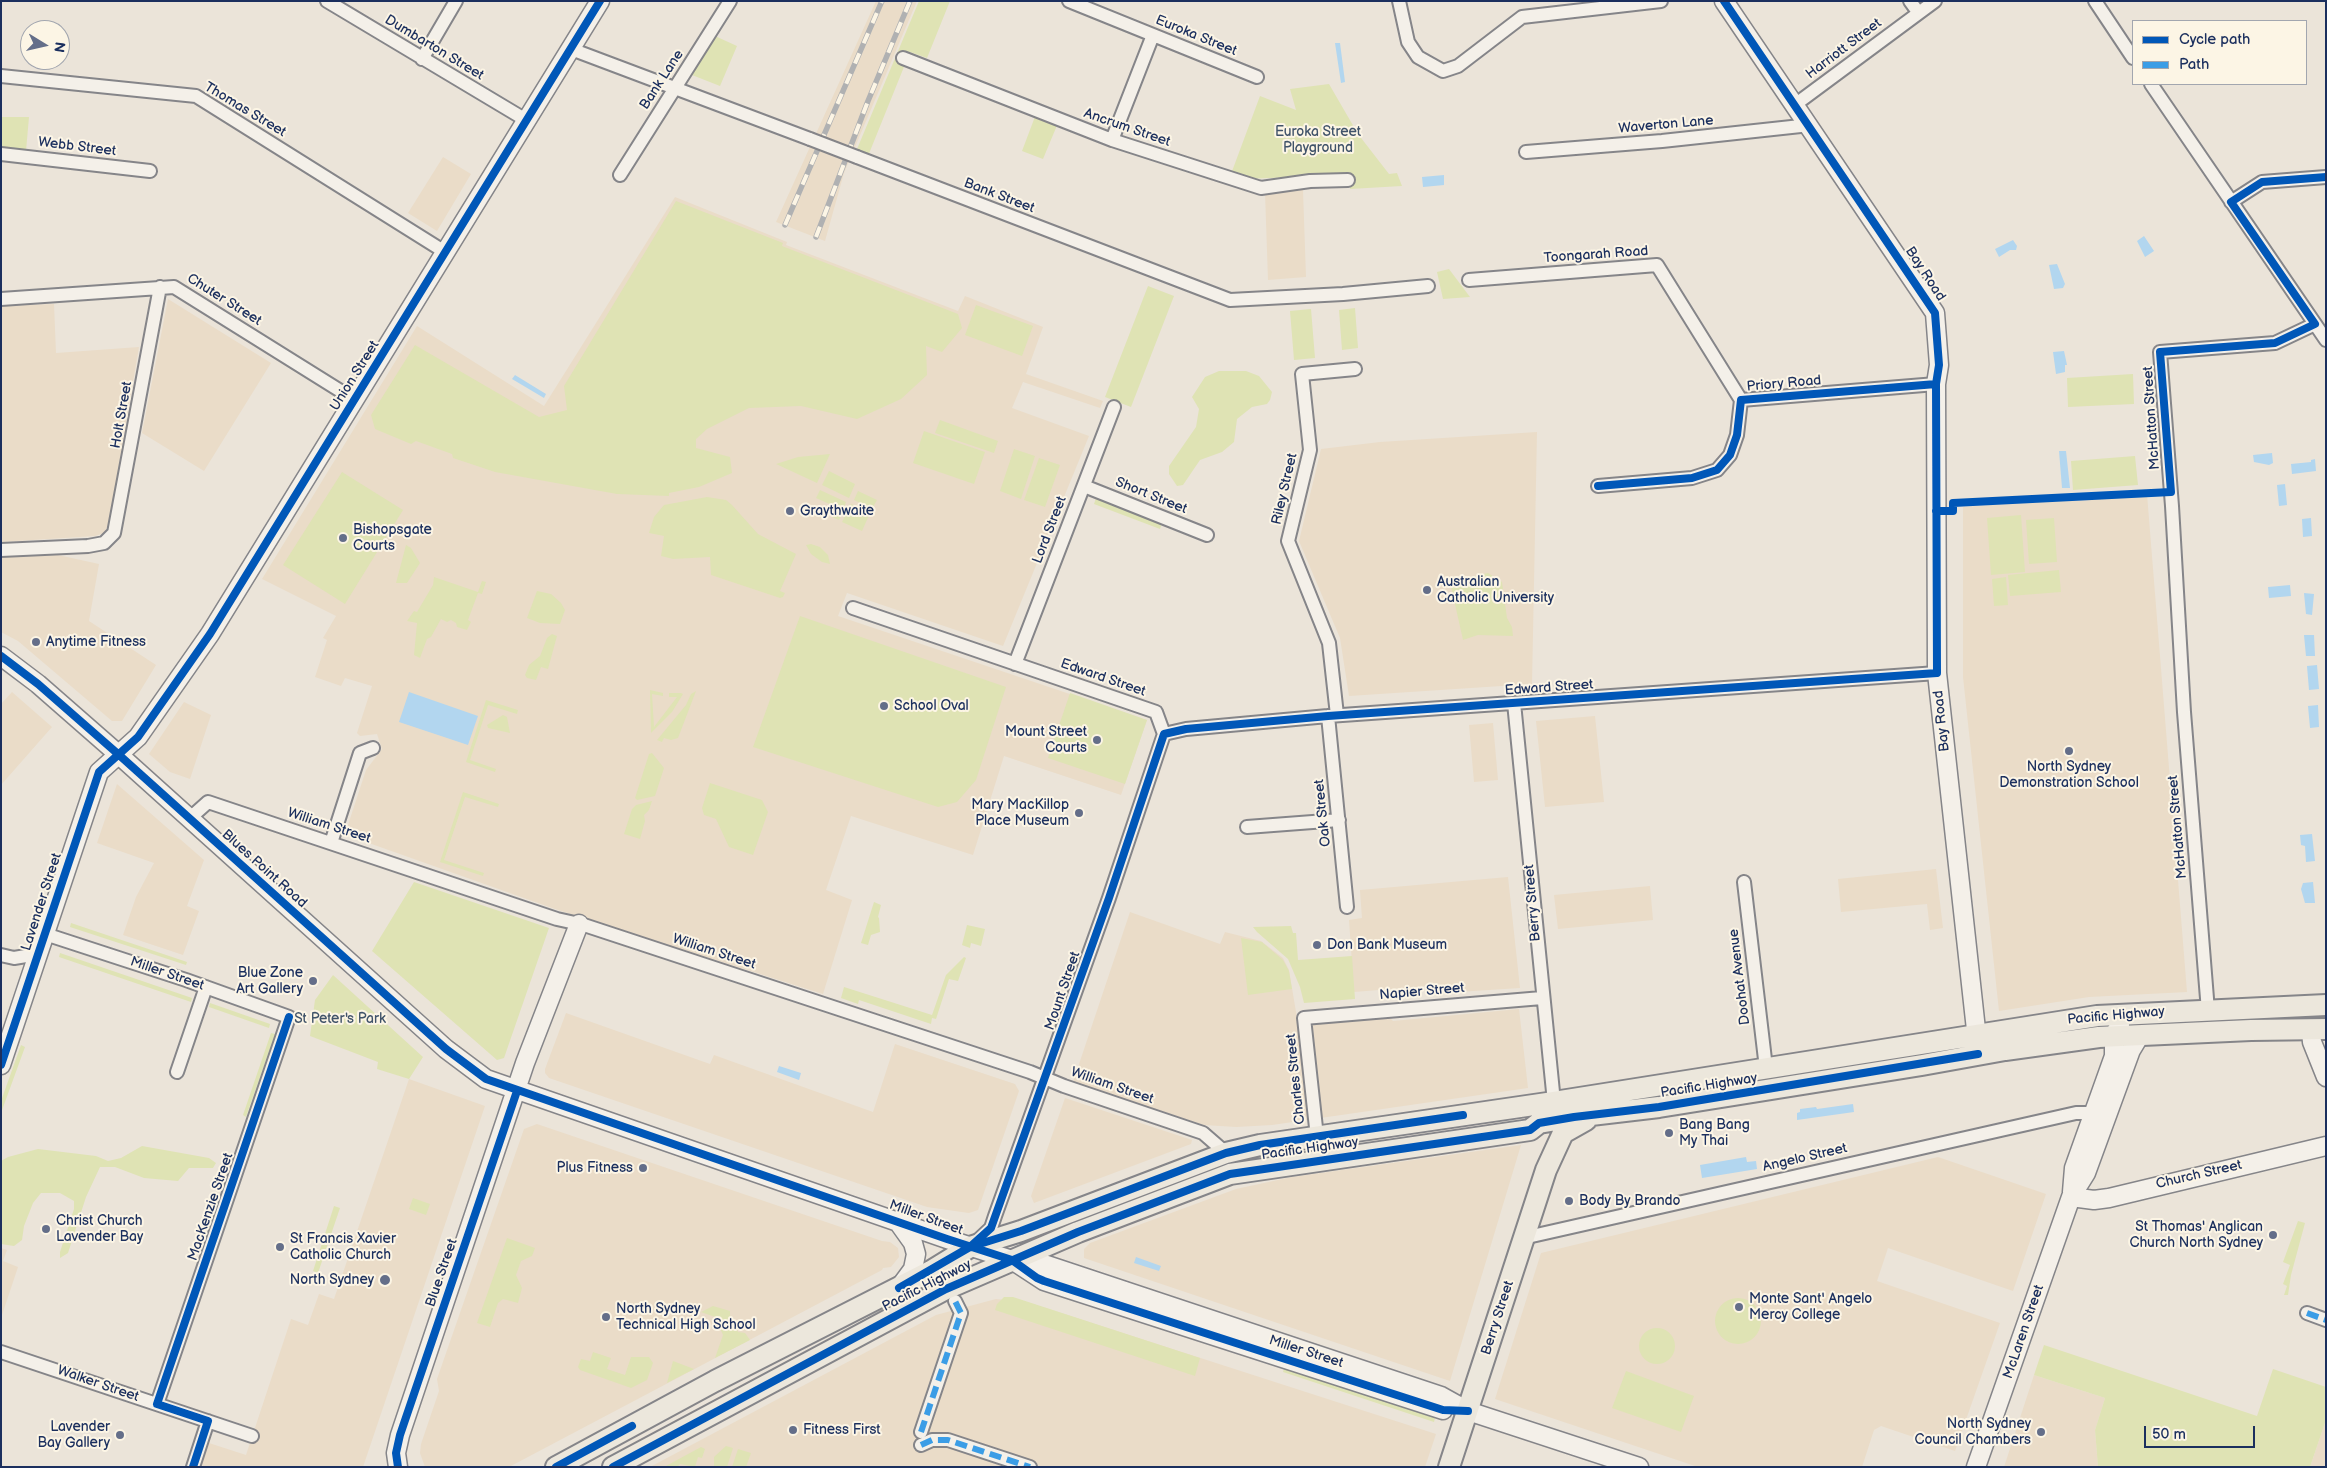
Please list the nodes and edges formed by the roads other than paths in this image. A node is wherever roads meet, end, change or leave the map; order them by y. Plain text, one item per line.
1 (327, 1) edge
2 (456, 1) edge
3 (600, 1) edge
4 (730, 1) edge
5 (1068, 1) edge
6 (1399, 1) edge
7 (1661, 1) edge
8 (1724, 1) edge
9 (1910, 1) edge
10 (1935, 1) edge
11 (2095, 1) edge
12 (1918, 12) junction
13 (1153, 35) junction
14 (571, 49) junction
15 (2132, 56) edge
16 (422, 58) junction
17 (903, 58) dead end
18 (1, 76) edge
19 (1257, 76) dead end
20 (2152, 85) edge
21 (675, 88) junction
22 (1796, 104) junction
23 (526, 120) junction
24 (1810, 125) junction
25 (1112, 140) junction
26 (1526, 152) dead end
27 (1, 154) edge
28 (150, 171) dead end
29 (620, 174) dead end
30 (2326, 177) edge
31 (1348, 180) dead end
32 (2231, 202) junction
33 (444, 252) junction
34 (1469, 280) dead end
35 (1428, 286) dead end
36 (160, 287) junction
37 (1, 299) edge
38 (2315, 324) junction
39 (2326, 340) edge
40 (1355, 369) dead end
41 (1936, 384) junction
42 (355, 400) junction
43 (1741, 400) junction
44 (1114, 407) dead end
45 (1084, 486) junction
46 (1598, 486) dead end
47 (1207, 535) dead end
48 (1, 550) edge
49 (853, 608) dead end
50 (1, 656) edge
51 (1015, 664) junction
52 (1937, 673) junction
53 (1514, 703) junction
54 (1332, 716) junction
55 (1164, 734) junction
56 (373, 748) dead end
57 (118, 754) junction
58 (190, 818) junction
59 (1339, 820) junction
60 (1247, 827) dead end
61 (331, 843) junction
62 (1744, 882) dead end
63 (1348, 907) dead end
64 (579, 924) junction
65 (45, 934) junction
66 (38, 954) junction
67 (1, 956) edge
68 (206, 987) junction
69 (1542, 998) junction
70 (2326, 1005) edge
71 (2208, 1010) junction
72 (2138, 1012) junction
73 (289, 1017) joint
74 (1304, 1018) joint
75 (2318, 1030) edge
76 (2114, 1035) junction
77 (2140, 1035) junction
78 (1978, 1044) junction
79 (1, 1065) edge
80 (1766, 1068) junction
81 (178, 1072) dead end
82 (2326, 1077) edge
83 (1046, 1078) junction
84 (517, 1090) junction
85 (1554, 1102) junction
86 (2094, 1113) junction
87 (1463, 1115) junction
88 (1596, 1115) junction
89 (1539, 1123) junction
90 (1317, 1136) junction
91 (2326, 1146) edge
92 (1226, 1153) junction
93 (1546, 1170) junction
94 (2072, 1197) junction
95 (898, 1222) junction
96 (1524, 1238) junction
97 (970, 1247) junction
98 (1012, 1260) junction
99 (898, 1288) junction
100 (955, 1301) dead end
101 (2307, 1314) dead end
102 (2326, 1320) edge
103 (1, 1352) edge
104 (157, 1404) junction
105 (1468, 1412) junction
106 (208, 1421) junction
107 (252, 1436) dead end
108 (398, 1466) edge
109 (193, 1467) edge
110 (556, 1467) edge
111 (613, 1467) edge
112 (1030, 1467) edge
113 (1449, 1467) edge
114 (1639, 1467) edge
115 (1976, 1467) edge

1 - 16 street, Dumbarton Street
2 - 16 street
3 - 14 street, Union Street
4 - 21 street, Bank Lane
5 - 13 street, Euroka Street
6 - 7 street
8 - 22 street, Bay Road
9 - 12 street
10 - 12 street, Harriott Street
11 - 15 street
12 - 22 street, Harriott Street
13 - 19 street, Euroka Street
13 - 25 street
14 - 21 street, Bank Street
14 - 23 street, Union Street
16 - 23 street, Dumbarton Street
17 - 25 street, Ancrum Street
18 - 33 street, Thomas Street
20 - 32 street
21 - 29 street, Bank Lane
21 - 35 street, Bank Street, bridge
22 - 24 street, Bay Road
23 - 33 street, Union Street
24 - 26 street, Waverton Lane
24 - 41 street, Bay Road
25 - 31 street, Ancrum Street
27 - 28 street, Webb Street
30 - 32 street
32 - 38 street
33 - 42 street, Union Street
34 - 43 street, Toongarah Road
36 - 37 street, Chuter Street
36 - 42 street, Chuter Street
36 - 48 street, Holt Street
38 - 39 street
38 - 71 street, McHatton Street
40 - 54 street, Riley Street
41 - 43 street, Priory Road
41 - 52 street, Bay Road
42 - 57 street, Union Street
43 - 46 street, Priory Road
44 - 45 street, Lord Street
45 - 47 street, Short Street
45 - 51 street, Lord Street
49 - 51 street, Edward Street
50 - 57 street, Blues Point Road
51 - 55 street, Edward Street
52 - 53 street, Edward Street
52 - 78 street, Bay Road
53 - 54 street, Edward Street
53 - 69 street, Berry Street
54 - 55 street, Edward Street
54 - 59 street, Oak Street
55 - 83 street, Mount Street
56 - 61 street
57 - 58 street, Blues Point Road
57 - 65 street, Lavender Street
58 - 61 street, William Street
58 - 84 street, Blues Point Road
59 - 60 street
59 - 63 street, Oak Street
61 - 64 street, William Street
62 - 80 street, Doohat Avenue
64 - 83 street, William Street
64 - 84 street, Blue Street
65 - 66 street, Lavender Street
65 - 68 street, Miller Street
66 - 67 street
66 - 79 street, Lavender Street
68 - 73 street, Miller Street
68 - 81 street
69 - 74 street, Napier Street
69 - 85 street, Berry Street
70 - 71 main road, Pacific Highway
71 - 72 main road, Pacific Highway
72 - 76 street
72 - 78 main road, Pacific Highway
73 - 104 street, MacKenzie Street
74 - 90 street, Charles Street
75 - 77 main road, Pacific Highway
75 - 82 street
76 - 77 main road, Pacific Highway
76 - 78 main road, Pacific Highway
76 - 86 street, McLaren Street
77 - 94 street, McLaren Street
78 - 80 main road, Pacific Highway
78 - 88 main road, Pacific Highway
80 - 85 main road, Pacific Highway
83 - 92 street, William Street
83 - 97 street, Mount Street
84 - 95 street, Miller Street
84 - 108 street, Blue Street
85 - 87 main road, Pacific Highway
86 - 94 street, McLaren Street
86 - 96 street, Angelo Street
87 - 89 main road, Pacific Highway
87 - 90 main road, Pacific Highway
88 - 89 main road, Pacific Highway
88 - 93 main road, Berry Street
89 - 93 main road, Berry Street
89 - 98 main road, Pacific Highway
90 - 92 main road, Pacific Highway
91 - 94 street, Church Street
92 - 97 main road, Pacific Highway
93 - 96 main road, Berry Street
94 - 115 street, McLaren Street
95 - 97 street, Miller Street
95 - 99 street
96 - 105 main road, Berry Street
97 - 98 street, Miller Street
97 - 99 main road, Pacific Highway
98 - 105 street, Miller Street
98 - 111 main road, Pacific Highway
99 - 110 main road, Pacific Highway
100 - 112 street
101 - 102 street
103 - 104 street, Walker Street
104 - 106 street, Walker Street
105 - 113 main road, Berry Street
105 - 114 street, Miller Street
106 - 107 street, Walker Street
106 - 109 street

